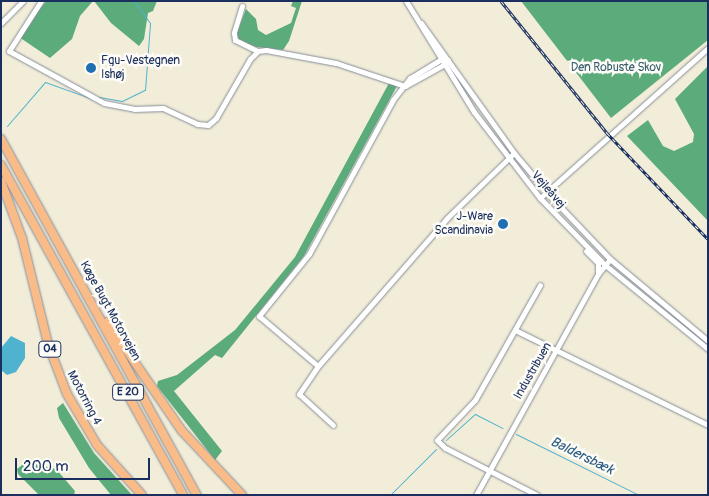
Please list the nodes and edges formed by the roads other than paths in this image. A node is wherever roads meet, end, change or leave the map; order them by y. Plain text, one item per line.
1 (23, 1) edge
2 (41, 1) edge
3 (406, 1) edge
4 (242, 6) dead end
5 (411, 11) junction
6 (1, 23) edge
7 (708, 48) edge
8 (258, 51) junction
9 (440, 60) junction
10 (448, 60) junction
11 (444, 66) junction
12 (405, 86) junction
13 (1, 139) edge
14 (514, 153) junction
15 (508, 158) junction
16 (1, 165) edge
17 (1, 181) edge
18 (546, 192) junction
19 (540, 198) junction
20 (572, 233) junction
21 (610, 259) junction
22 (605, 265) junction
23 (598, 274) junction
24 (540, 285) dead end
25 (96, 307) junction
26 (514, 330) junction
27 (708, 340) edge
28 (708, 348) edge
29 (556, 350) junction
30 (318, 366) junction
31 (333, 425) dead end
32 (708, 425) edge
33 (488, 471) junction
34 (142, 495) edge
35 (183, 495) edge
36 (196, 495) edge
37 (242, 495) edge
38 (476, 495) edge
39 (537, 495) edge

1 - 6 street
2 - 8 street
3 - 5 street, Vejleåvej
4 - 8 street
5 - 9 street, Vejleåvej
5 - 10 street, Vejleåvej
7 - 18 street
8 - 12 street
9 - 10 street
9 - 11 street, Vejleåvej
9 - 12 street
10 - 11 street
10 - 14 street, Vejleåvej
11 - 12 street
11 - 15 street, Vejleåvej
12 - 30 street
13 - 25 highway, Køge Bugt Motorvejen / E 20
14 - 15 street
14 - 18 street, Vejleåvej
15 - 19 street, Vejleåvej
15 - 30 street
16 - 35 highway, Køge Bugt Motorvejen / E 20
17 - 34 highway, Motorring 4 / O4
18 - 19 street
18 - 21 street, Vejleåvej
19 - 20 street, Vejleåvej
20 - 22 street, Vejleåvej
20 - 23 street
21 - 22 street, Industribuen
21 - 27 street, Vejleåvej
22 - 23 street, Industribuen
22 - 28 street, Vejleåvej
23 - 29 street, Industribuen
24 - 26 street
25 - 36 highway, Køge Bugt Motorvejen / E 20
25 - 37 highway
26 - 29 street
26 - 33 street
29 - 32 street
29 - 33 street, Industribuen
30 - 31 street
33 - 38 street, Industribuen
33 - 39 street

